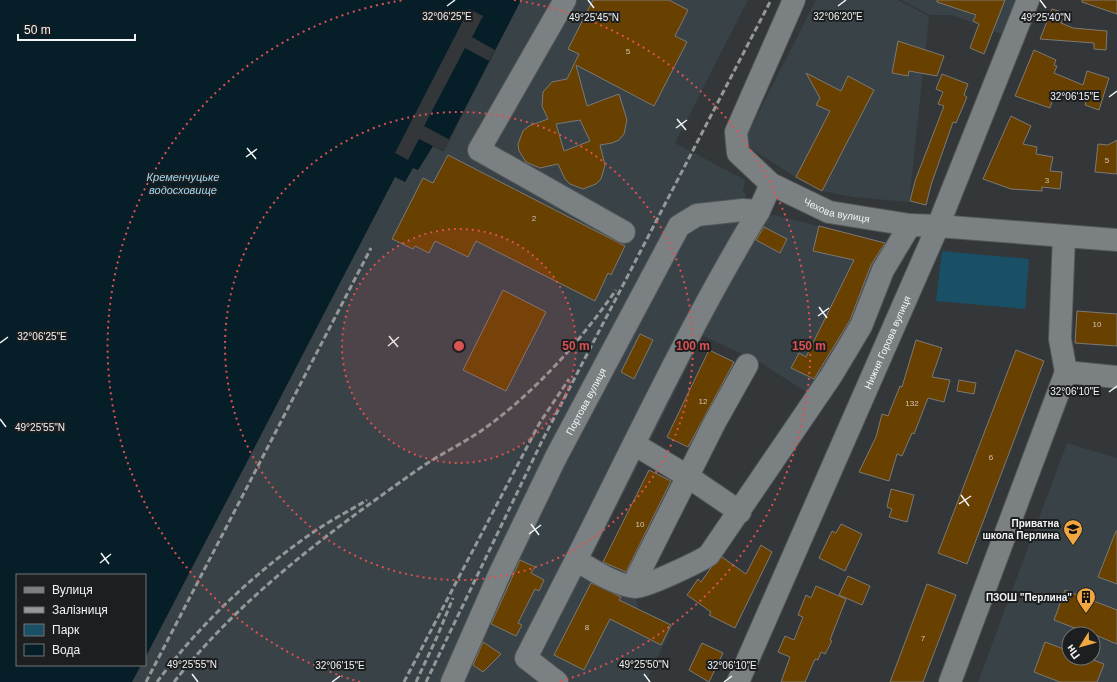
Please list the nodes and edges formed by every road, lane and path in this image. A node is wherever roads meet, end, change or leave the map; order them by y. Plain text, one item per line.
1 (565, 0) edge
2 (794, 0) edge
3 (1028, 0) edge
4 (771, 184) junction
5 (759, 211) junction
6 (910, 225) junction
7 (938, 226) junction
8 (624, 232) dead end
9 (1064, 236) junction
10 (1117, 240) edge
11 (748, 365) dead end
12 (1066, 372) junction
13 (1117, 377) edge
14 (634, 444) junction
15 (687, 476) junction
16 (740, 512) junction
17 (576, 560) junction
18 (636, 579) dead end
19 (452, 682) edge
20 (557, 682) edge
21 (738, 682) edge
22 (950, 682) edge

1 - 8 street
2 - 4 street, Чехова вулиця
3 - 7 street, Нижня Горова вулиця
4 - 5 street
4 - 6 street, Чехова вулиця
5 - 14 street
5 - 19 street, Портова вулиця
6 - 7 street, Чехова вулиця
6 - 16 street
7 - 9 street, Чехова вулиця
7 - 21 street, Нижня Горова вулиця
9 - 10 street, Чехова вулиця
9 - 12 street
11 - 15 street
12 - 13 street
12 - 22 street
14 - 15 street
14 - 17 street
15 - 16 street
15 - 18 street
16 - 17 street
17 - 20 street

